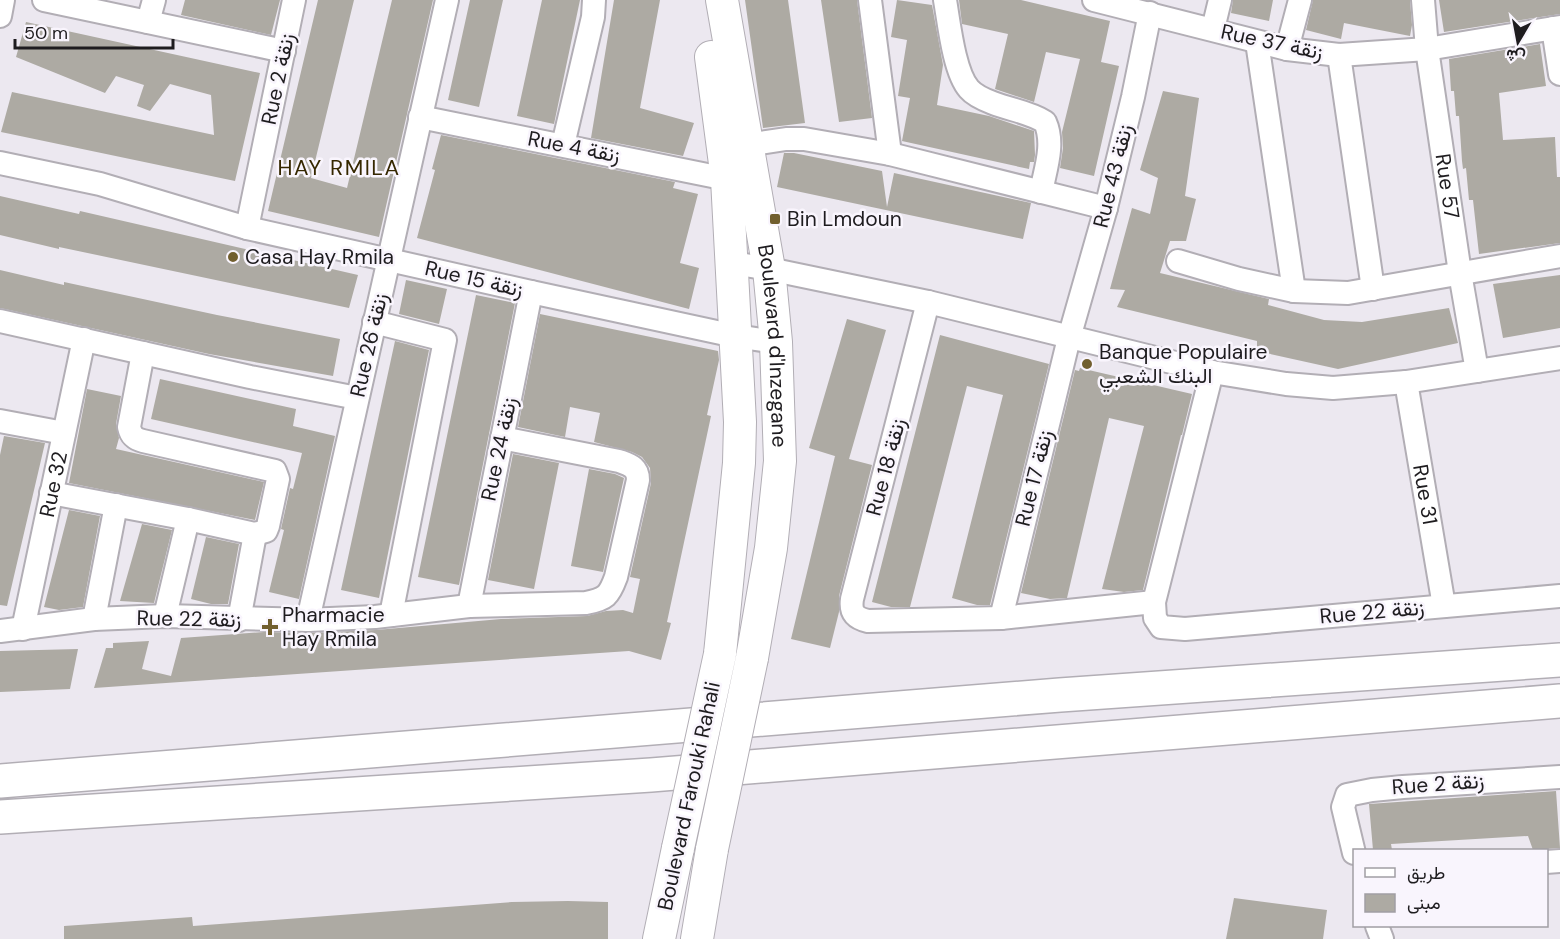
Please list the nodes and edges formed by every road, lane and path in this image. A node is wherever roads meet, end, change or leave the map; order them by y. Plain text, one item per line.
1 (3, 0) edge
2 (44, 0) edge
3 (294, 0) edge
4 (447, 0) edge
5 (703, 0) edge
6 (722, 0) edge
7 (870, 0) edge
8 (945, 0) edge
9 (1094, 0) edge
10 (1220, 0) edge
11 (1300, 0) edge
12 (1423, 0) edge
13 (593, 9) edge
14 (151, 11) edge
15 (1150, 13) junction
16 (0, 16) edge
17 (1557, 28) edge
18 (1213, 29) junction
19 (1257, 42) junction
20 (1287, 49) junction
21 (1427, 49) junction
22 (284, 51) junction
23 (1339, 55) junction
24 (1560, 75) edge
25 (420, 117) junction
26 (563, 145) junction
27 (747, 145) junction
28 (890, 154) junction
29 (0, 163) edge
30 (726, 179) junction
31 (1041, 192) junction
32 (1106, 208) junction
33 (247, 228) junction
34 (1560, 256) edge
35 (390, 259) junction
36 (1178, 261) dead end
37 (733, 263) junction
38 (769, 269) junction
39 (1460, 273) junction
40 (1373, 289) junction
41 (1294, 291) junction
42 (531, 292) junction
43 (928, 302) junction
44 (0, 321) edge
45 (374, 322) junction
46 (735, 336) junction
47 (1069, 338) junction
48 (84, 339) junction
49 (776, 342) junction
50 (143, 353) junction
51 (1560, 358) edge
52 (1477, 371) junction
53 (1212, 372) junction
54 (1406, 382) junction
55 (357, 398) junction
56 (0, 421) edge
57 (64, 433) junction
58 (502, 438) junction
59 (51, 493) junction
60 (116, 505) junction
61 (188, 519) junction
62 (255, 534) junction
63 (1560, 596) edge
64 (1154, 602) junction
65 (469, 606) junction
66 (1444, 606) junction
67 (391, 615) junction
68 (165, 616) junction
69 (1001, 618) junction
70 (94, 619) junction
71 (239, 620) junction
72 (308, 621) junction
73 (23, 628) junction
74 (0, 631) edge
75 (720, 654) joint
76 (752, 658) joint
77 (1560, 660) edge
78 (1560, 701) edge
79 (1560, 777) edge
80 (0, 781) edge
81 (0, 817) edge
82 (1353, 849) edge
83 (659, 939) edge
84 (697, 939) edge

1 - 16 street
2 - 14 street
3 - 22 street, Rue 2 زنقة
4 - 25 street, Rue 26 زنقة
5 - 30 street, Boulevard d'Inzegane
6 - 27 street, Boulevard d'Inzegane
7 - 28 street
8 - 31 street
9 - 15 street, Rue 37 زنقة
10 - 18 street
11 - 20 street
12 - 21 street, Rue 57
13 - 26 street
14 - 22 street
15 - 18 street, Rue 37 زنقة
15 - 32 street, Rue 43 زنقة
17 - 21 street, Rue 37 زنقة
17 - 24 street
18 - 19 street, Rue 37 زنقة
19 - 20 street, Rue 37 زنقة
19 - 41 street
20 - 23 street, Rue 37 زنقة
21 - 23 street, Rue 37 زنقة
21 - 39 street, Rue 57
22 - 33 street, Rue 2 زنقة
23 - 40 street
25 - 26 street, Rue 4 زنقة
25 - 35 street, Rue 26 زنقة
26 - 30 street, Rue 4 زنقة
27 - 28 street
27 - 38 street, Boulevard d'Inzegane
28 - 31 street
29 - 33 street, Rue 15 زنقة
30 - 37 street, Boulevard d'Inzegane
31 - 32 street
32 - 47 street, Rue 43 زنقة
33 - 35 street, Rue 15 زنقة
34 - 39 street
35 - 42 street, Rue 15 زنقة
35 - 45 street, Rue 26 زنقة
36 - 41 street
37 - 38 street
37 - 46 street, Boulevard d'Inzegane
38 - 43 street
38 - 49 street, Boulevard d'Inzegane
39 - 40 street
39 - 52 street, Rue 57
40 - 41 street
42 - 46 street, Rue 15 زنقة
42 - 58 street, Rue 24 زنقة
43 - 47 street
43 - 69 street, Rue 18 زنقة
44 - 48 street
45 - 55 street, Rue 26 زنقة
45 - 67 street
46 - 49 street, Rue 15 زنقة
46 - 75 street, Boulevard d'Inzegane
47 - 53 street
47 - 69 street, Rue 17 زنقة
48 - 50 street
48 - 57 street, Rue 32
49 - 76 street, Boulevard d'Inzegane
50 - 55 street
50 - 62 street
51 - 52 street
52 - 54 street
53 - 54 street
53 - 64 street
54 - 66 street, Rue 31
55 - 72 street, Rue 26 زنقة
56 - 57 street
57 - 59 street, Rue 32
58 - 65 street, Rue 24 زنقة
58 - 65 street, Rue 22 زنقة
59 - 60 street
59 - 73 street, Rue 32
60 - 61 street
60 - 70 street
61 - 62 street
61 - 68 street
62 - 71 street
63 - 66 street, Rue 22 زنقة
64 - 66 street, Rue 22 زنقة
64 - 69 street
65 - 67 street, Rue 22 زنقة
67 - 72 street, Rue 22 زنقة
68 - 70 street, Rue 22 زنقة
68 - 71 street, Rue 22 زنقة
70 - 73 street, Rue 22 زنقة
71 - 72 street, Rue 22 زنقة
73 - 74 street, Rue 22 زنقة
75 - 83 street, Boulevard Farouki Rahali, bridge
76 - 84 street, Boulevard Farouki Rahali, bridge
77 - 80 highway
78 - 81 highway
79 - 82 street, Rue 2 زنقة

